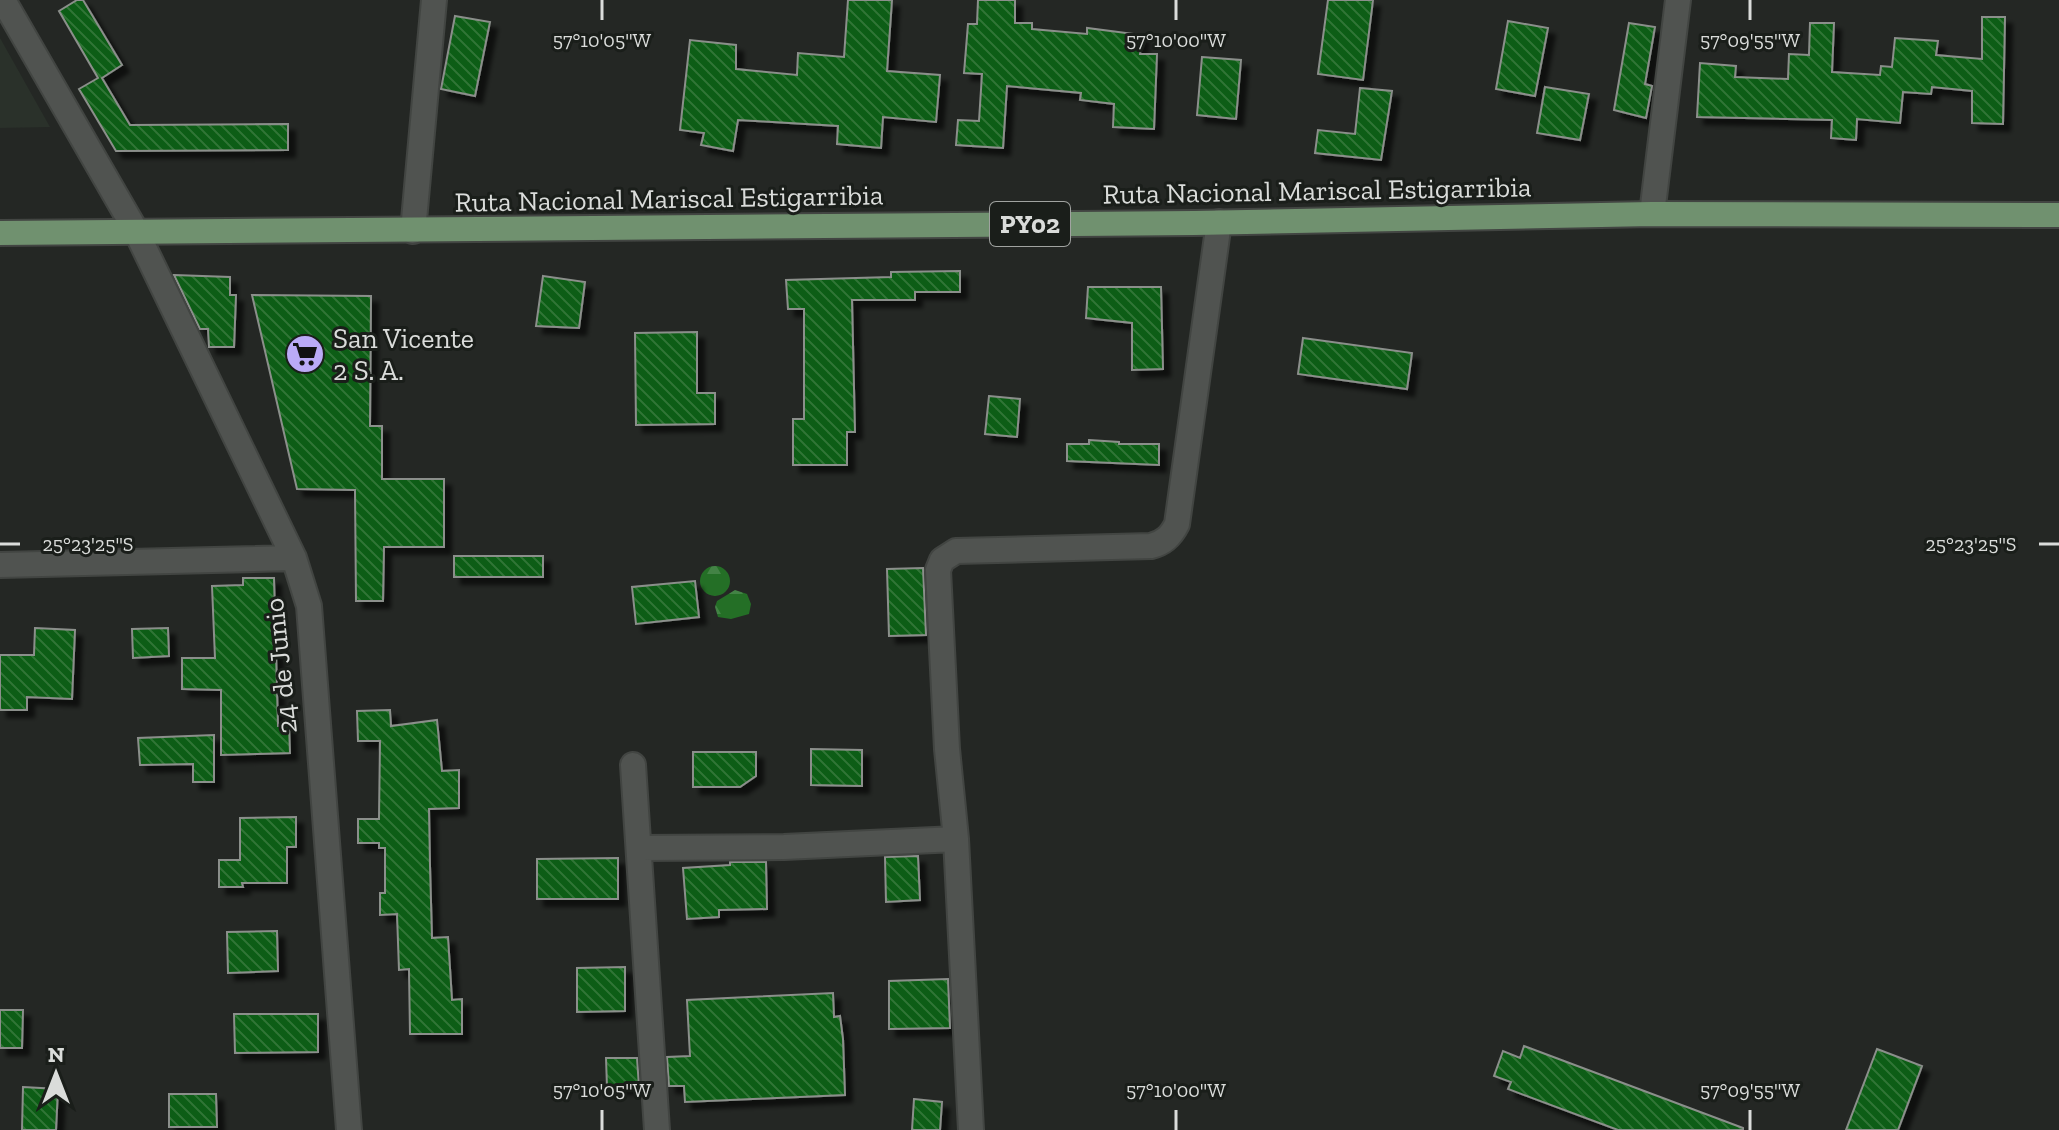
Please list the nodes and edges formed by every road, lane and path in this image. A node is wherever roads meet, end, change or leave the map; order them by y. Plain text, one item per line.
1 (3, 0) edge
2 (434, 0) edge
3 (1678, 0) edge
4 (1652, 214) junction
5 (2059, 215) edge
6 (1219, 222) junction
7 (136, 231) junction
8 (413, 231) junction
9 (0, 233) edge
10 (294, 558) junction
11 (0, 565) edge
12 (633, 765) dead end
13 (956, 839) junction
14 (639, 848) junction
15 (349, 1130) edge
16 (657, 1130) edge
17 (971, 1130) edge

1 - 7 street, 24 de Junio
2 - 8 street
3 - 4 street
4 - 5 main road, Ruta Nacional Mariscal Estigarribia / PY02
4 - 6 main road, Ruta Nacional Mariscal Estigarribia / PY02
6 - 8 main road, Ruta Nacional Mariscal Estigarribia / PY02
6 - 13 street
7 - 8 main road, Ruta Nacional Mariscal Estigarribia / PY02
7 - 9 main road, Ruta Nacional Mariscal Estigarribia / PY02
7 - 10 street, 24 de Junio
10 - 11 street
10 - 15 street, 24 de Junio
12 - 14 street
13 - 14 street
13 - 17 street
14 - 16 street

